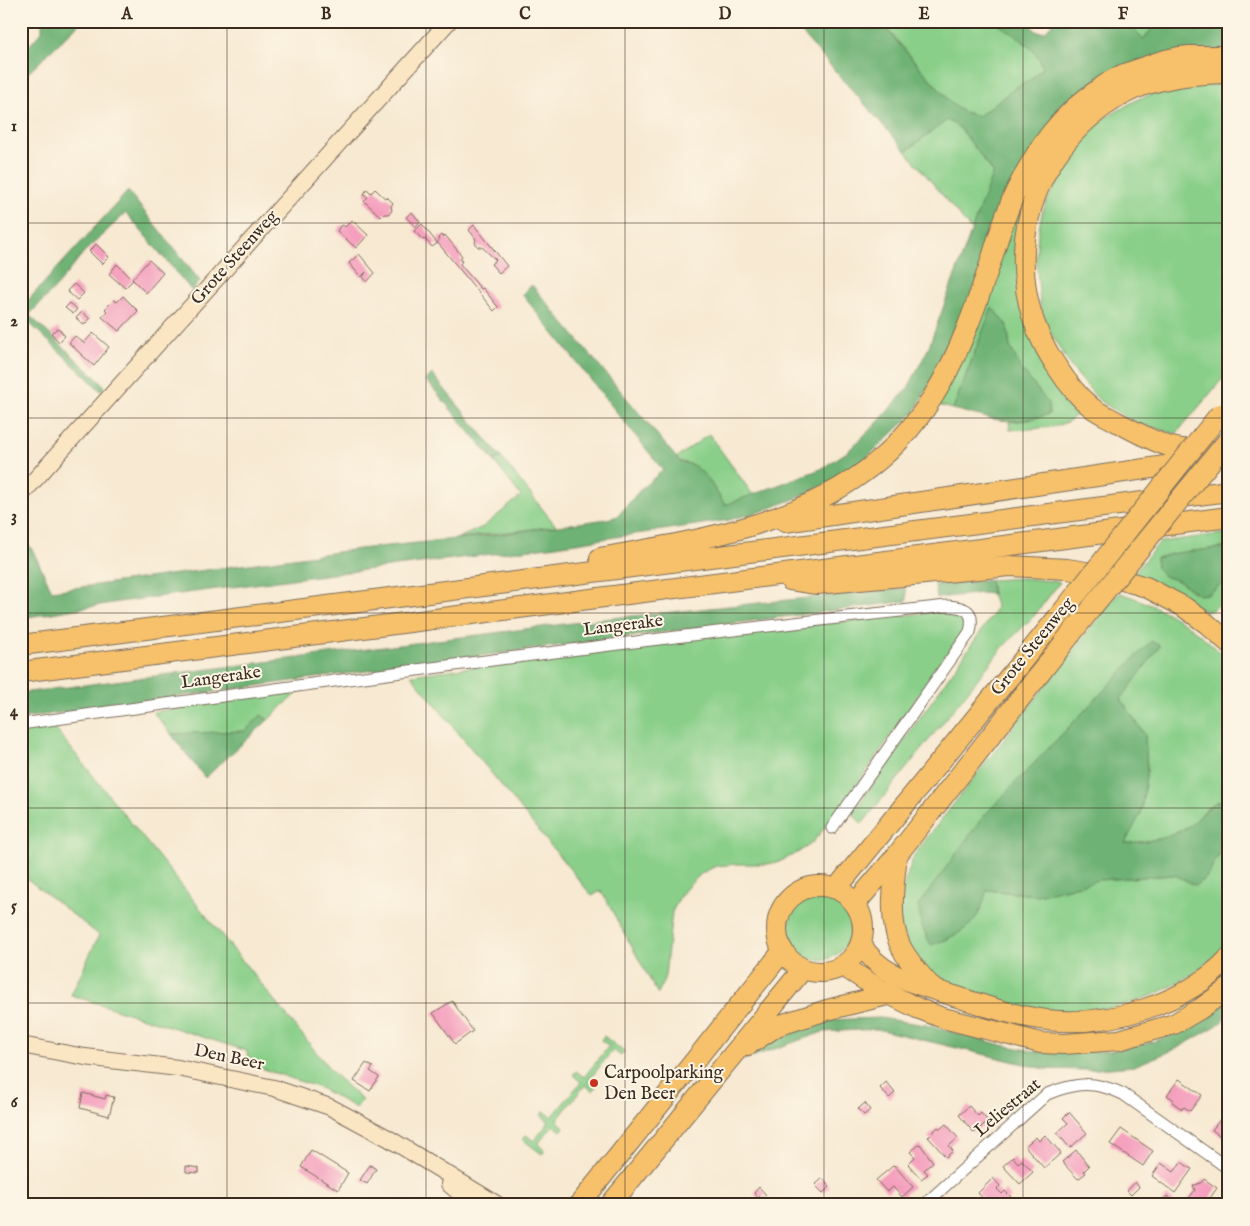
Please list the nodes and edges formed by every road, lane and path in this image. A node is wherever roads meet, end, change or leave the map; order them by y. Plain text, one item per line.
1 (449, 21) edge
2 (1229, 56) edge
3 (1229, 74) edge
4 (1224, 409) edge
5 (1229, 439) edge
6 (1229, 452) edge
7 (1229, 456) edge
8 (1229, 491) edge
9 (21, 495) edge
10 (1229, 517) edge
11 (741, 528) junction
12 (764, 577) junction
13 (295, 610) junction
14 (1229, 643) edge
15 (21, 645) edge
16 (21, 672) edge
17 (21, 724) edge
18 (832, 828) dead end
19 (897, 855) junction
20 (836, 888) junction
21 (856, 904) junction
22 (860, 944) junction
23 (782, 952) junction
24 (1229, 958) edge
25 (843, 966) junction
26 (803, 969) junction
27 (1229, 988) edge
28 (933, 989) junction
29 (891, 994) junction
30 (21, 1045) edge
31 (732, 1054) junction
32 (415, 1155) junction
33 (1229, 1168) edge
34 (474, 1205) edge
35 (498, 1205) edge
36 (579, 1205) edge
37 (610, 1205) edge
38 (924, 1205) edge

1 - 9 street, Grote Steenweg
2 - 11 highway
3 - 6 highway
4 - 20 highway, Grote Steenweg, bridge
5 - 19 highway, Grote Steenweg, bridge
7 - 11 highway
8 - 13 highway
10 - 12 highway
11 - 13 highway
12 - 14 highway
12 - 16 highway
13 - 15 highway
17 - 18 street, Langerake
19 - 21 highway, Grote Steenweg
19 - 28 highway
20 - 21 highway
20 - 23 highway
21 - 22 highway
22 - 25 highway
22 - 28 highway
23 - 26 highway
23 - 36 highway
24 - 28 highway
25 - 26 highway
25 - 29 highway
26 - 31 highway
27 - 29 highway
29 - 31 highway
30 - 32 street, Den Beer
31 - 37 highway
32 - 34 street, Den Beer
32 - 35 street, Den Beer
33 - 38 street, Leliestraat

